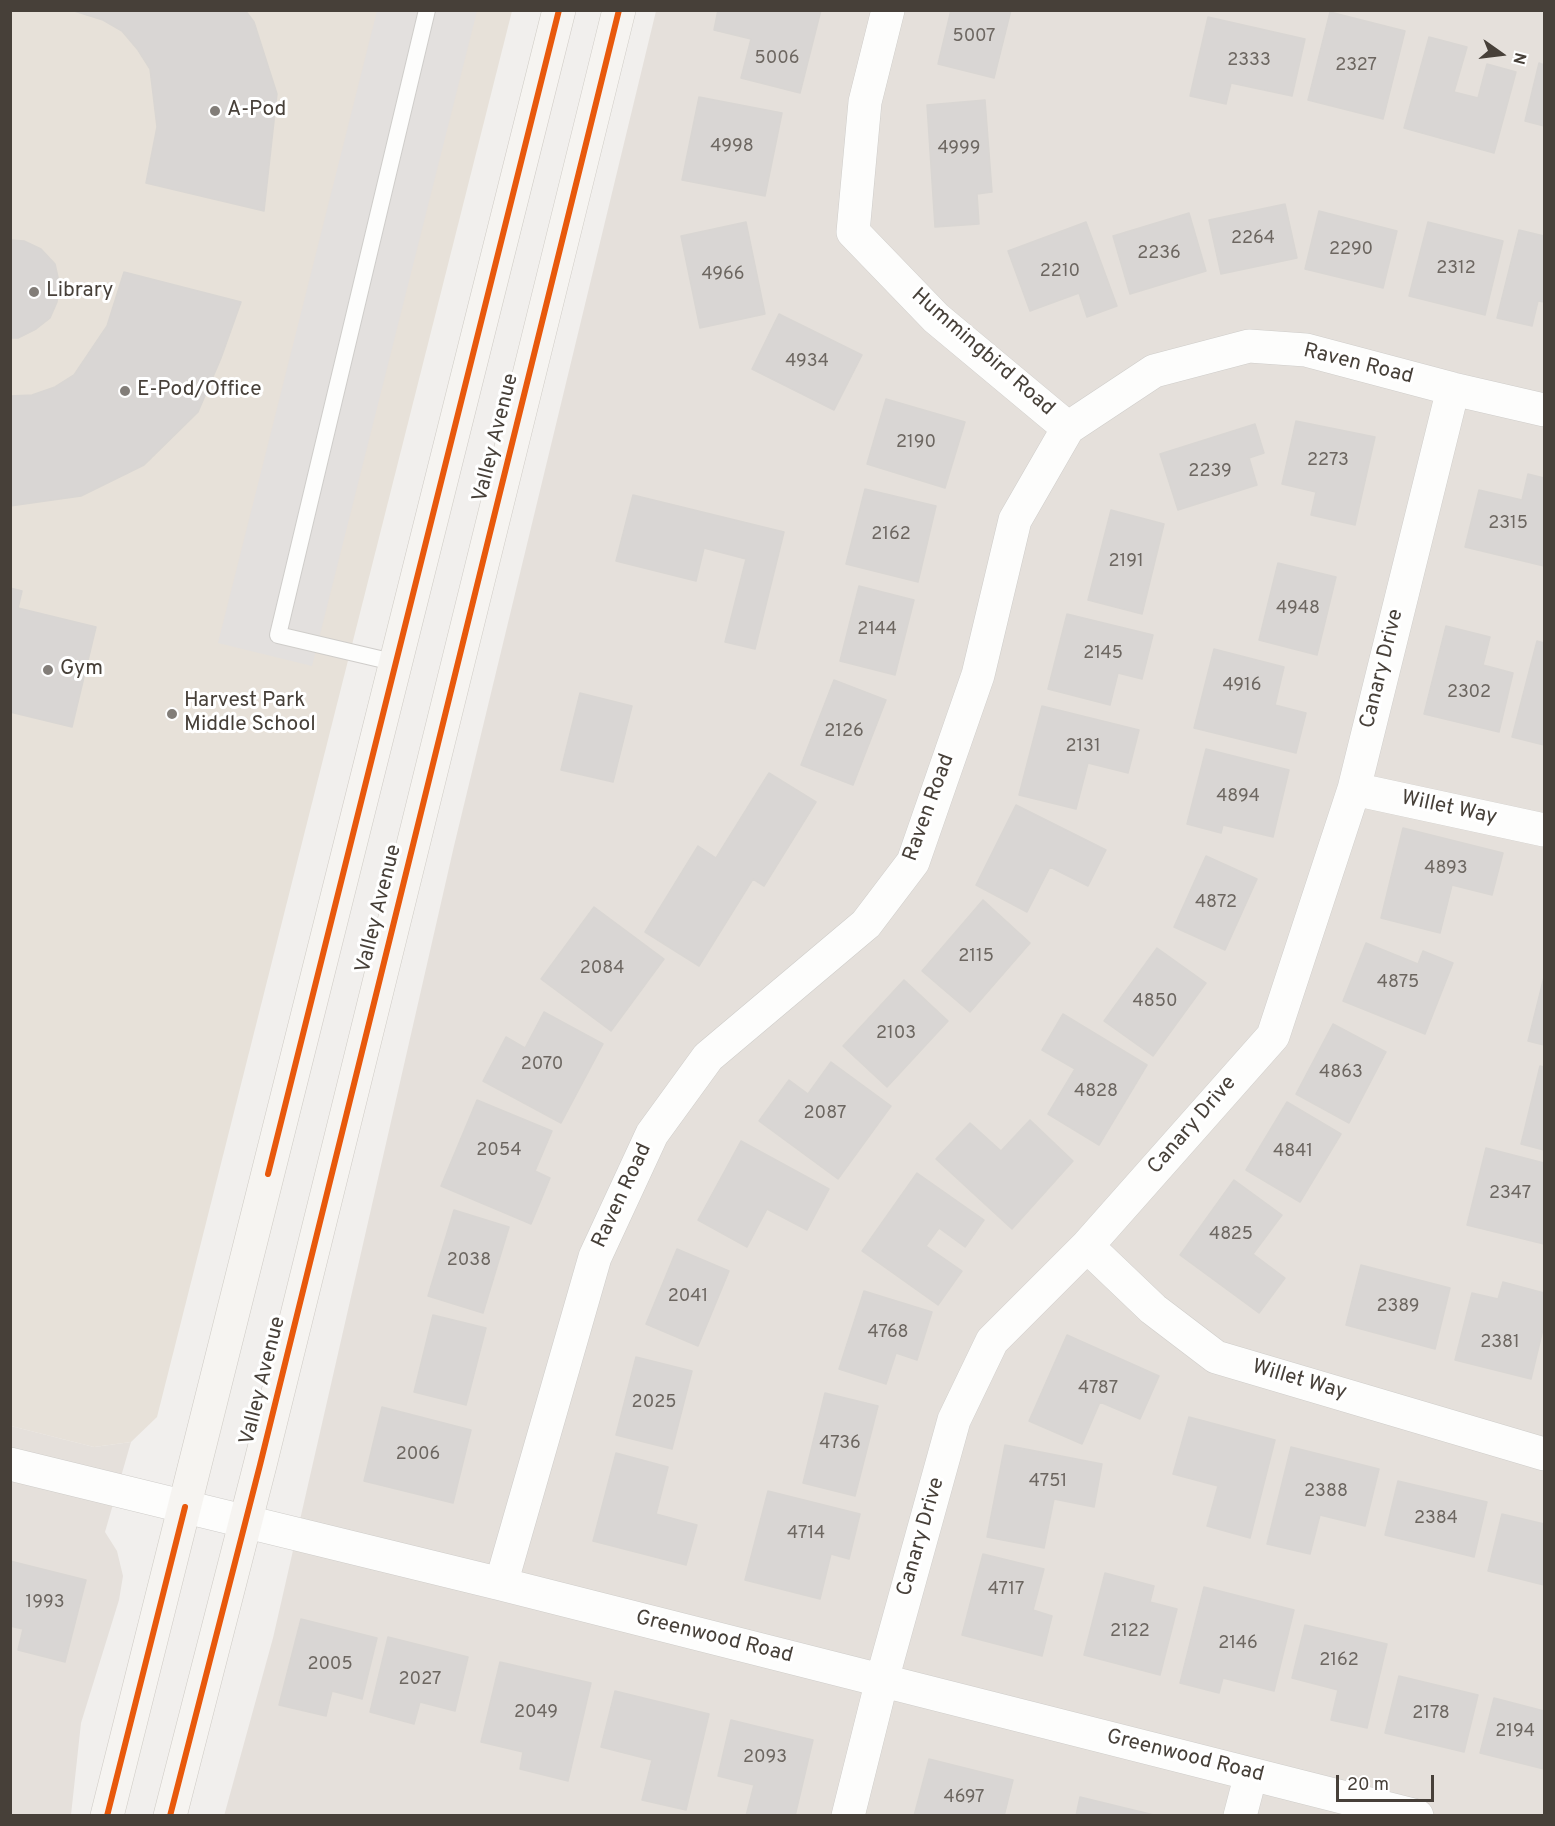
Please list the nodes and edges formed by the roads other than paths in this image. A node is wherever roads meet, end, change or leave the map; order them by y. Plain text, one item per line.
1 (426, 10) edge
2 (559, 10) edge
3 (619, 10) edge
4 (888, 10) edge
5 (1453, 389) junction
6 (1545, 410) edge
7 (1068, 428) junction
8 (397, 663) junction
9 (1354, 789) junction
10 (1545, 830) edge
11 (1087, 1246) junction
12 (1545, 1454) edge
13 (10, 1464) edge
14 (185, 1506) junction
15 (245, 1521) junction
16 (501, 1584) junction
17 (882, 1680) junction
18 (1251, 1774) junction
19 (107, 1815) edge
20 (170, 1815) edge
21 (848, 1815) edge
22 (1240, 1815) edge
23 (1417, 1815) edge

1 - 8 lane
2 - 8 main road, Valley Avenue
3 - 15 main road, Valley Avenue
4 - 7 street, Hummingbird Road
5 - 6 street, Raven Road
5 - 7 street, Raven Road
5 - 9 street, Canary Drive
7 - 16 street, Raven Road
8 - 14 main road, Valley Avenue
9 - 10 street, Willet Way
9 - 11 street, Canary Drive
11 - 12 street, Willet Way
11 - 17 street, Canary Drive
13 - 14 street, Greenwood Road
14 - 15 street, Greenwood Road
14 - 19 main road, Valley Avenue
15 - 16 street, Greenwood Road
15 - 20 main road, Valley Avenue
16 - 17 street, Greenwood Road
17 - 18 street, Greenwood Road
17 - 21 street, Canary Drive
18 - 22 street
18 - 23 street, Greenwood Road

